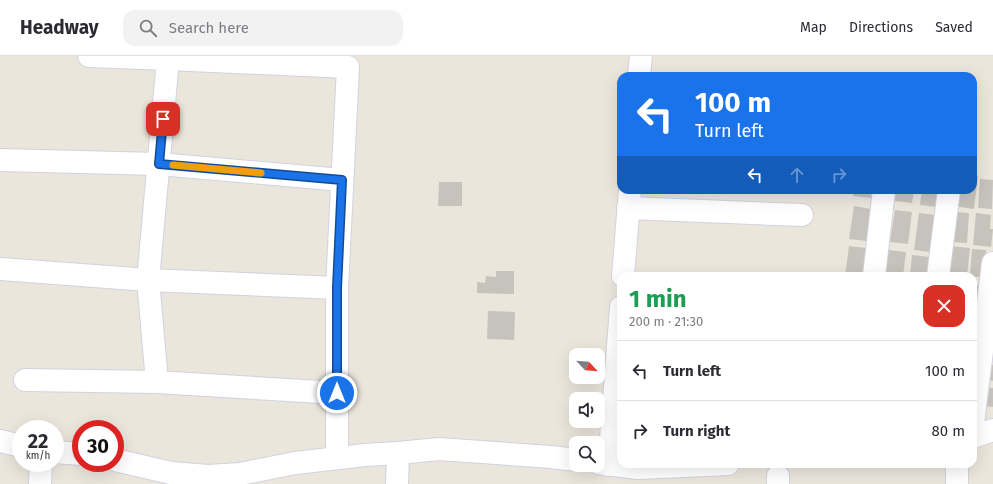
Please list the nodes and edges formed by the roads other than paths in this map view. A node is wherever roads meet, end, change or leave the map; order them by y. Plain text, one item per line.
1 (89, 56) edge
2 (641, 56) edge
3 (168, 58) edge
4 (348, 62) edge
5 (639, 72) edge
6 (0, 160) edge
7 (159, 164) junction
8 (342, 180) junction
9 (884, 194) edge
10 (948, 194) edge
11 (629, 199) edge
12 (802, 215) dead end
13 (993, 263) edge
14 (1, 269) dead end
15 (623, 272) edge
16 (874, 272) edge
17 (939, 272) edge
18 (148, 280) junction
19 (337, 288) junction
20 (990, 306) edge
21 (617, 344) edge
22 (987, 358) edge
23 (26, 380) dead end
24 (157, 382) junction
25 (977, 386) edge
26 (337, 393) junction
27 (993, 430) edge
28 (977, 436) edge
29 (0, 441) edge
30 (12, 444) edge
31 (398, 454) junction
32 (605, 455) edge
33 (337, 458) junction
34 (569, 459) edge
35 (124, 462) edge
36 (605, 464) edge
37 (617, 466) edge
38 (957, 468) edge
39 (41, 472) edge
40 (40, 484) edge
41 (397, 484) edge
42 (957, 484) edge

1 - 3 street
2 - 5 street
3 - 4 street
3 - 7 street
4 - 8 street
6 - 7 street
7 - 8 street
7 - 18 street
8 - 19 street
9 - 16 street
10 - 17 street
11 - 12 street
11 - 15 street
13 - 20 street
14 - 18 street
18 - 19 street
18 - 24 street
19 - 26 street
20 - 22 street
21 - 32 street
22 - 25 street
23 - 24 street
24 - 26 street
26 - 33 street
27 - 28 street
29 - 30 street
31 - 33 street
31 - 34 street
31 - 41 street
33 - 35 street
36 - 37 street
38 - 42 street
39 - 40 street

